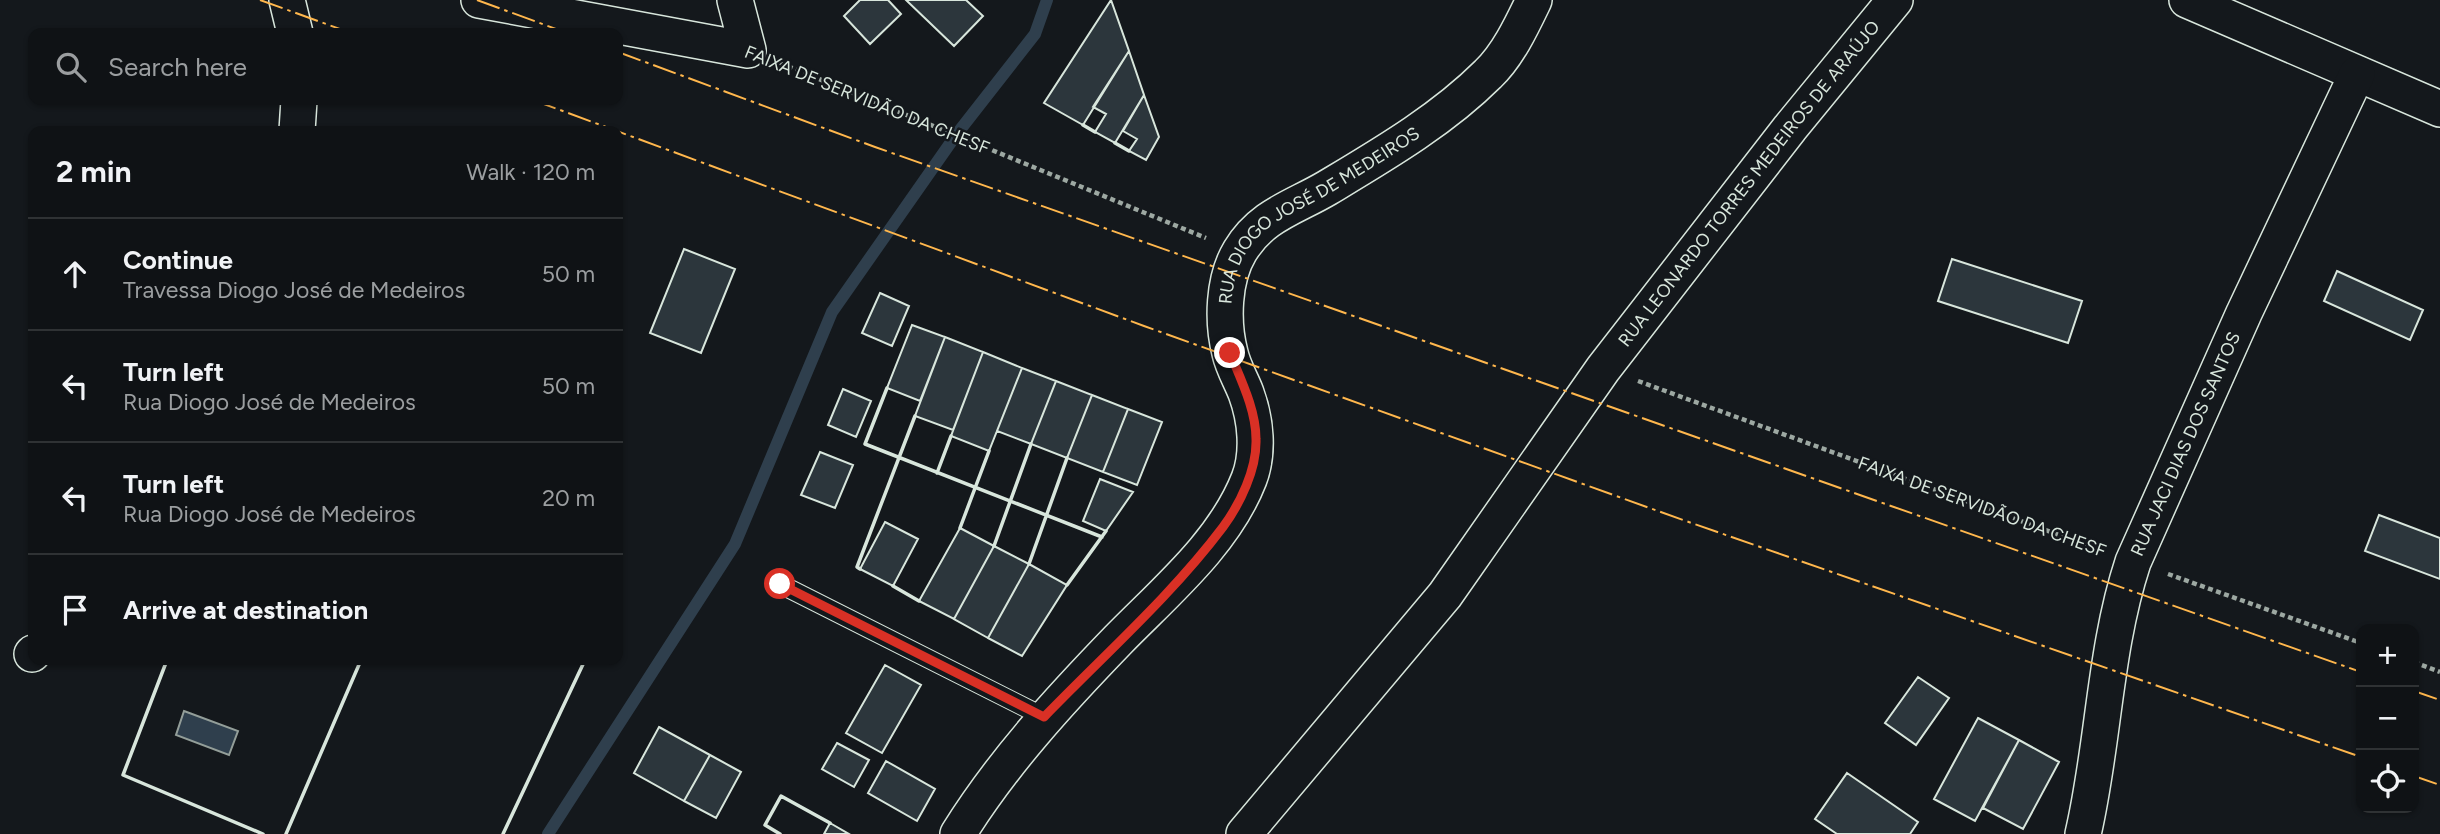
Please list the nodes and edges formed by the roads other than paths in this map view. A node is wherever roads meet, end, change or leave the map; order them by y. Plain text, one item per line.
1 (287, 0) edge
2 (479, 0) edge
3 (735, 0) edge
4 (1534, 0) edge
5 (1895, 0) edge
6 (2202, 3) edge
7 (294, 28) edge
8 (2357, 74) junction
9 (299, 105) edge
10 (2440, 109) edge
11 (297, 126) edge
12 (780, 584) dead end
13 (1044, 717) junction
14 (958, 834) edge
15 (1244, 834) edge
16 (2083, 834) edge

1 - 7 street
2 - 3 street, FAIXA DE SERVIDÃO DA CHESF
4 - 13 street, RUA DIOGO JOSÉ DE MEDEIROS
5 - 15 street, RUA LEONARDO TORRES MEDEIROS DE ARAÚJO
6 - 8 street
8 - 10 street
8 - 16 street, RUA JACI DIAS DOS SANTOS
9 - 11 street
12 - 13 lane
13 - 14 street, RUA DIOGO JOSÉ DE MEDEIROS

